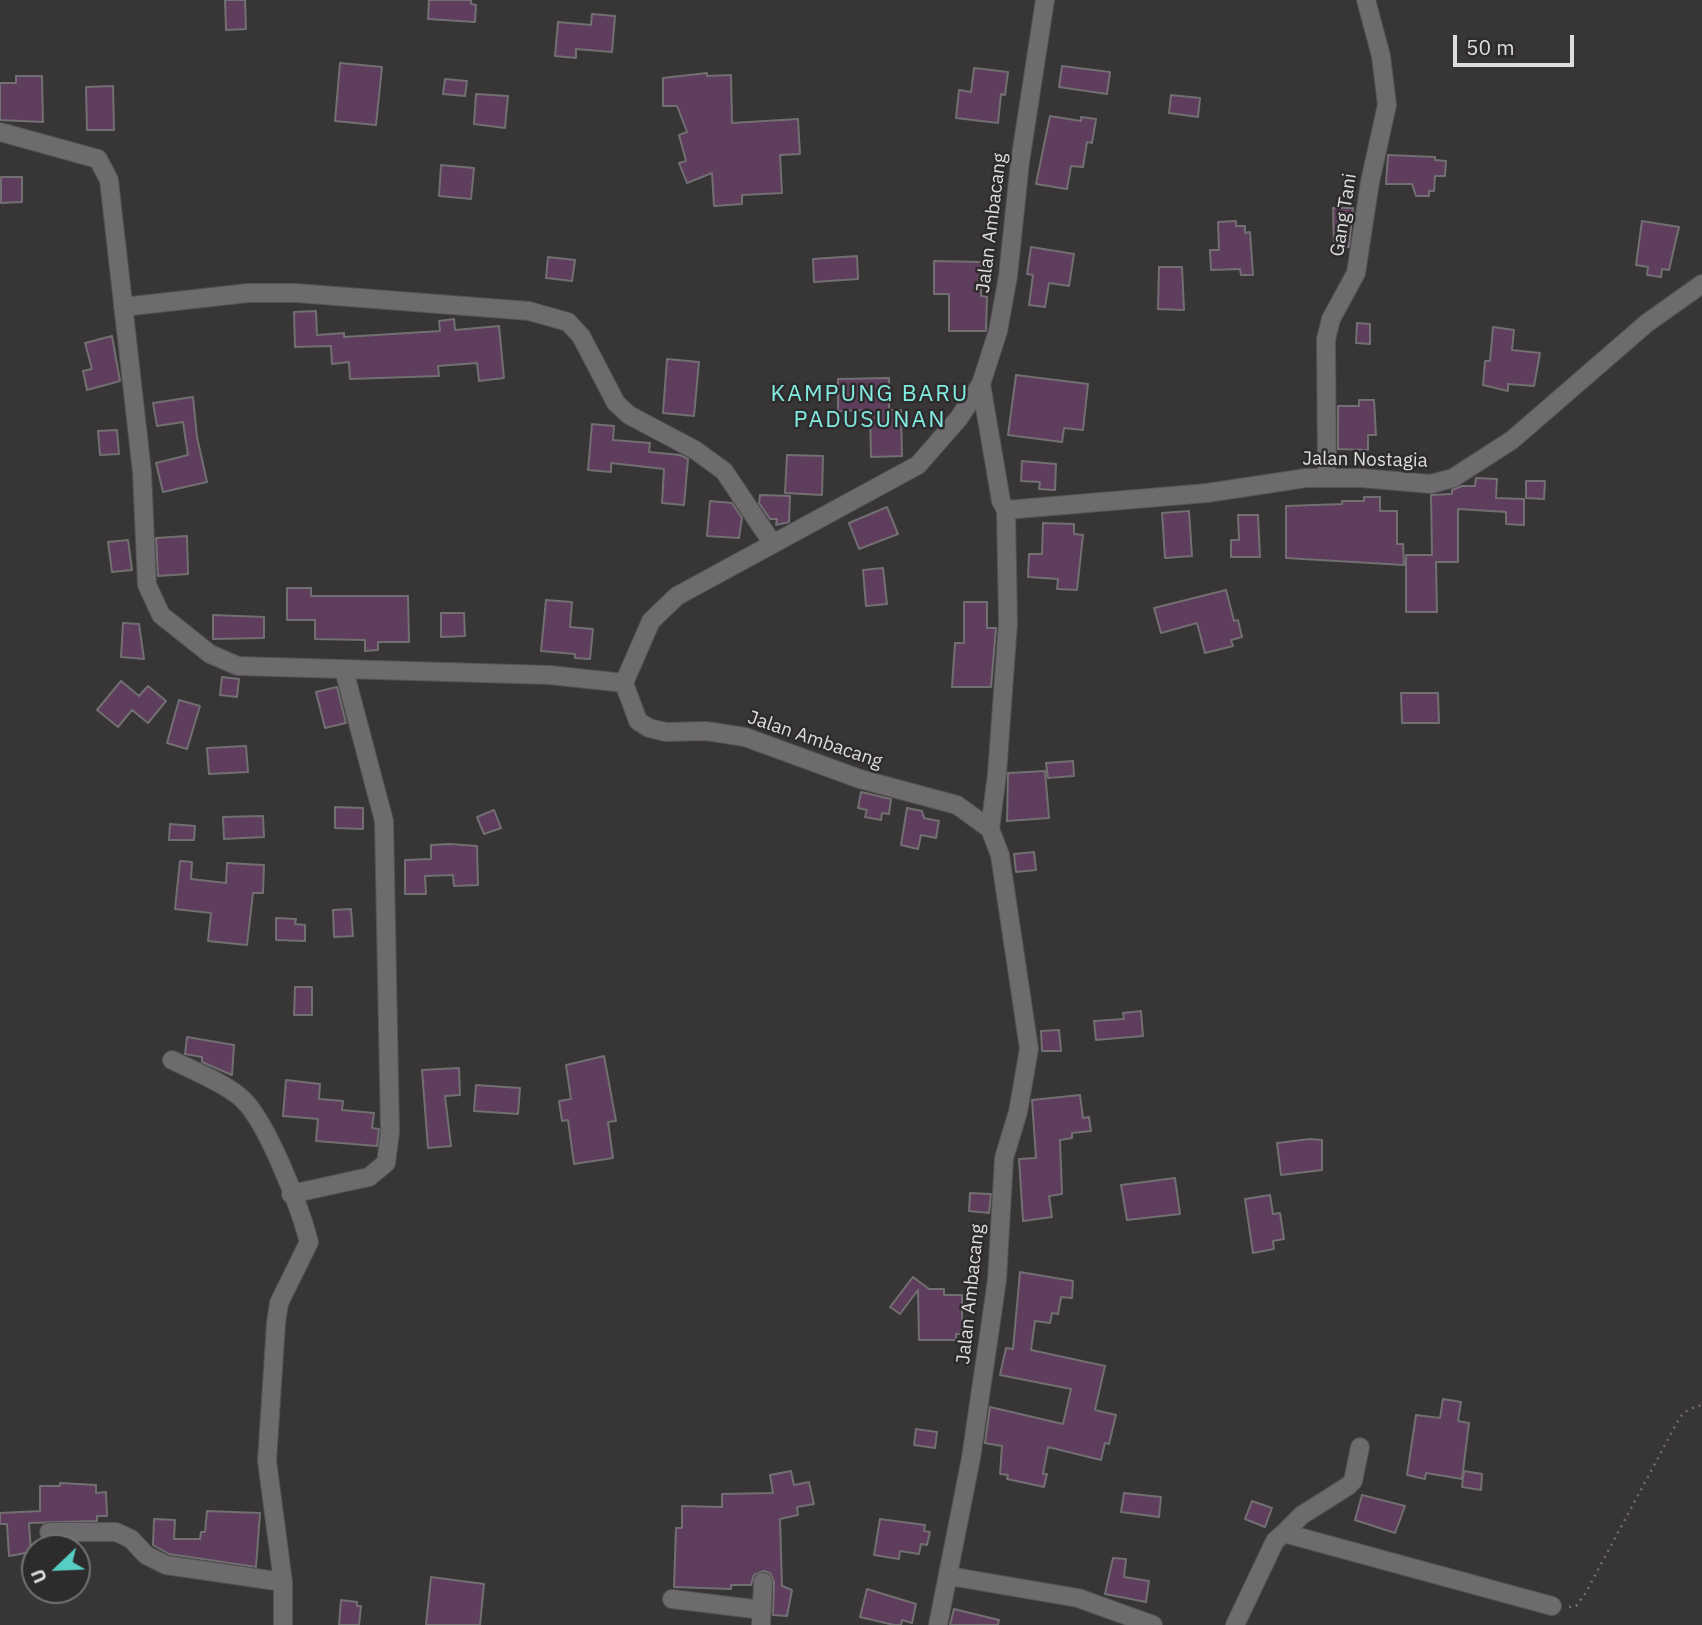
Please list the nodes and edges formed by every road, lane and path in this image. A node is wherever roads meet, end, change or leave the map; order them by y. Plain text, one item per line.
1 (1045, 0) edge
2 (1366, 0) edge
3 (0, 132) edge
4 (1702, 284) edge
5 (123, 307) junction
6 (981, 384) junction
7 (1327, 477) junction
8 (1006, 510) junction
9 (773, 544) junction
10 (344, 670) junction
11 (624, 682) junction
12 (990, 829) junction
13 (172, 1059) dead end
14 (291, 1194) junction
15 (1702, 1405) edge
16 (1360, 1447) dead end
17 (49, 1532) dead end
18 (1284, 1533) junction
19 (949, 1576) junction
20 (283, 1582) junction
21 (763, 1582) dead end
22 (673, 1599) dead end
23 (1552, 1606) joint
24 (762, 1618) edge
25 (283, 1625) edge
26 (938, 1625) edge
27 (1153, 1625) edge
28 (1235, 1625) edge

1 - 6 street, Jalan Ambacang
2 - 7 street, Gang Tani
3 - 5 street
4 - 7 street, Jalan Nostagia
5 - 9 street
5 - 10 street
6 - 8 street
6 - 9 street, Jalan Ambacang
7 - 8 street, Jalan Nostagia
8 - 12 street
9 - 11 street, Jalan Ambacang
10 - 11 street
10 - 14 street
11 - 12 street, Jalan Ambacang
12 - 19 street, Jalan Ambacang
13 - 14 street
14 - 20 street
15 - 23 path
16 - 18 street
17 - 20 street
18 - 23 street
18 - 28 street
19 - 26 street, Jalan Ambacang
19 - 27 street
20 - 25 street
21 - 24 street
22 - 24 street

